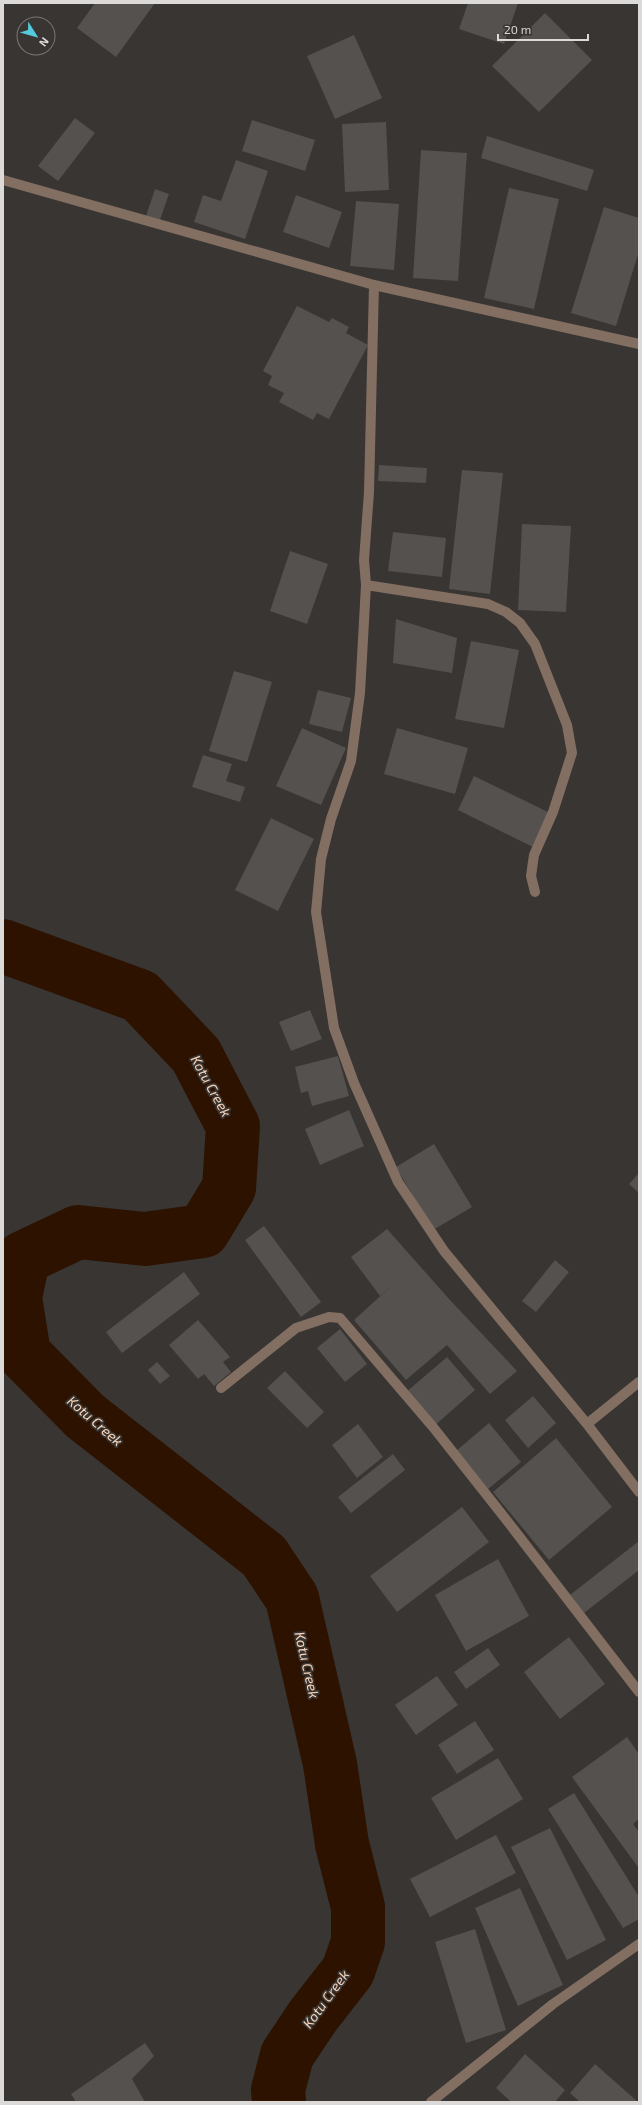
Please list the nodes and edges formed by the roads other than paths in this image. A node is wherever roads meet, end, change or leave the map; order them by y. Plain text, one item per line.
1 (3, 180) edge
2 (374, 285) junction
3 (639, 344) edge
4 (366, 586) junction
5 (535, 892) dead end
6 (639, 1382) edge
7 (221, 1388) dead end
8 (588, 1424) junction
9 (639, 1492) edge
10 (639, 1692) edge
11 (639, 1944) edge
12 (432, 2102) edge

1 - 2 street
2 - 3 street
2 - 4 street
4 - 5 street
4 - 8 street
6 - 8 street
7 - 10 street
8 - 9 street
11 - 12 street

